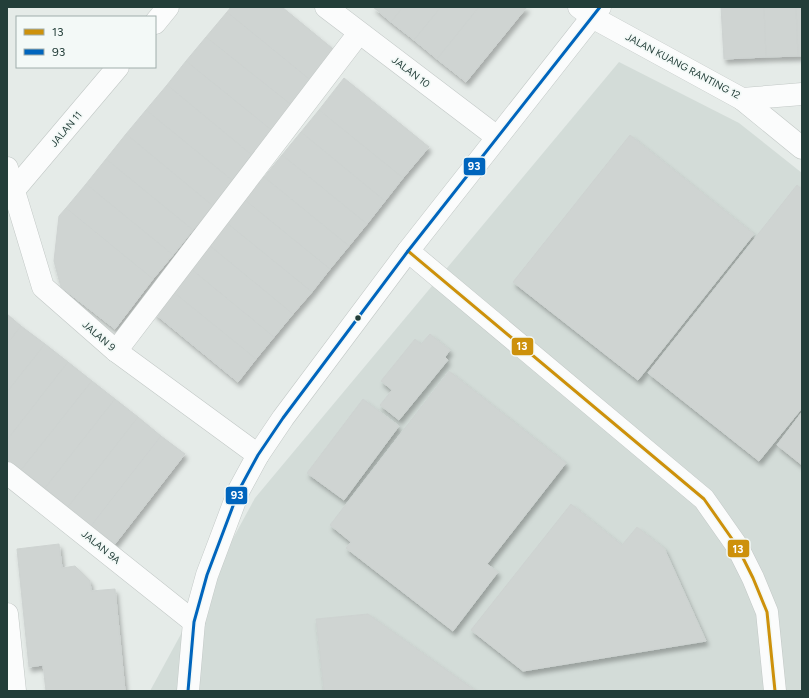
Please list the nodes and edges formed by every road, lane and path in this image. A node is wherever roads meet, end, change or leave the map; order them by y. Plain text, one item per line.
1 (168, 7) edge
2 (326, 7) edge
3 (591, 10) edge
4 (156, 22) edge
5 (359, 33) junction
6 (117, 68) edge
7 (802, 94) edge
8 (742, 99) junction
9 (497, 137) junction
10 (802, 148) edge
11 (7, 168) edge
12 (14, 190) junction
13 (408, 251) junction
14 (116, 351) junction
15 (258, 455) junction
16 (7, 472) edge
17 (7, 614) edge
18 (194, 622) junction
19 (15, 691) edge
20 (188, 691) edge
21 (774, 691) edge

1 - 4 street
2 - 5 street, JALAN 10
3 - 8 street, JALAN KUANG RANTING 12
3 - 9 street
5 - 9 street, JALAN 10
5 - 14 street
6 - 12 street, JALAN 11
7 - 8 street, JALAN KUANG RANTING 12
8 - 10 street
9 - 13 street
11 - 12 street, JALAN 9
12 - 14 street, JALAN 9
13 - 15 street
13 - 21 street
14 - 15 street, JALAN 9
15 - 18 street
16 - 18 street, JALAN 9A
17 - 19 street
18 - 20 street

